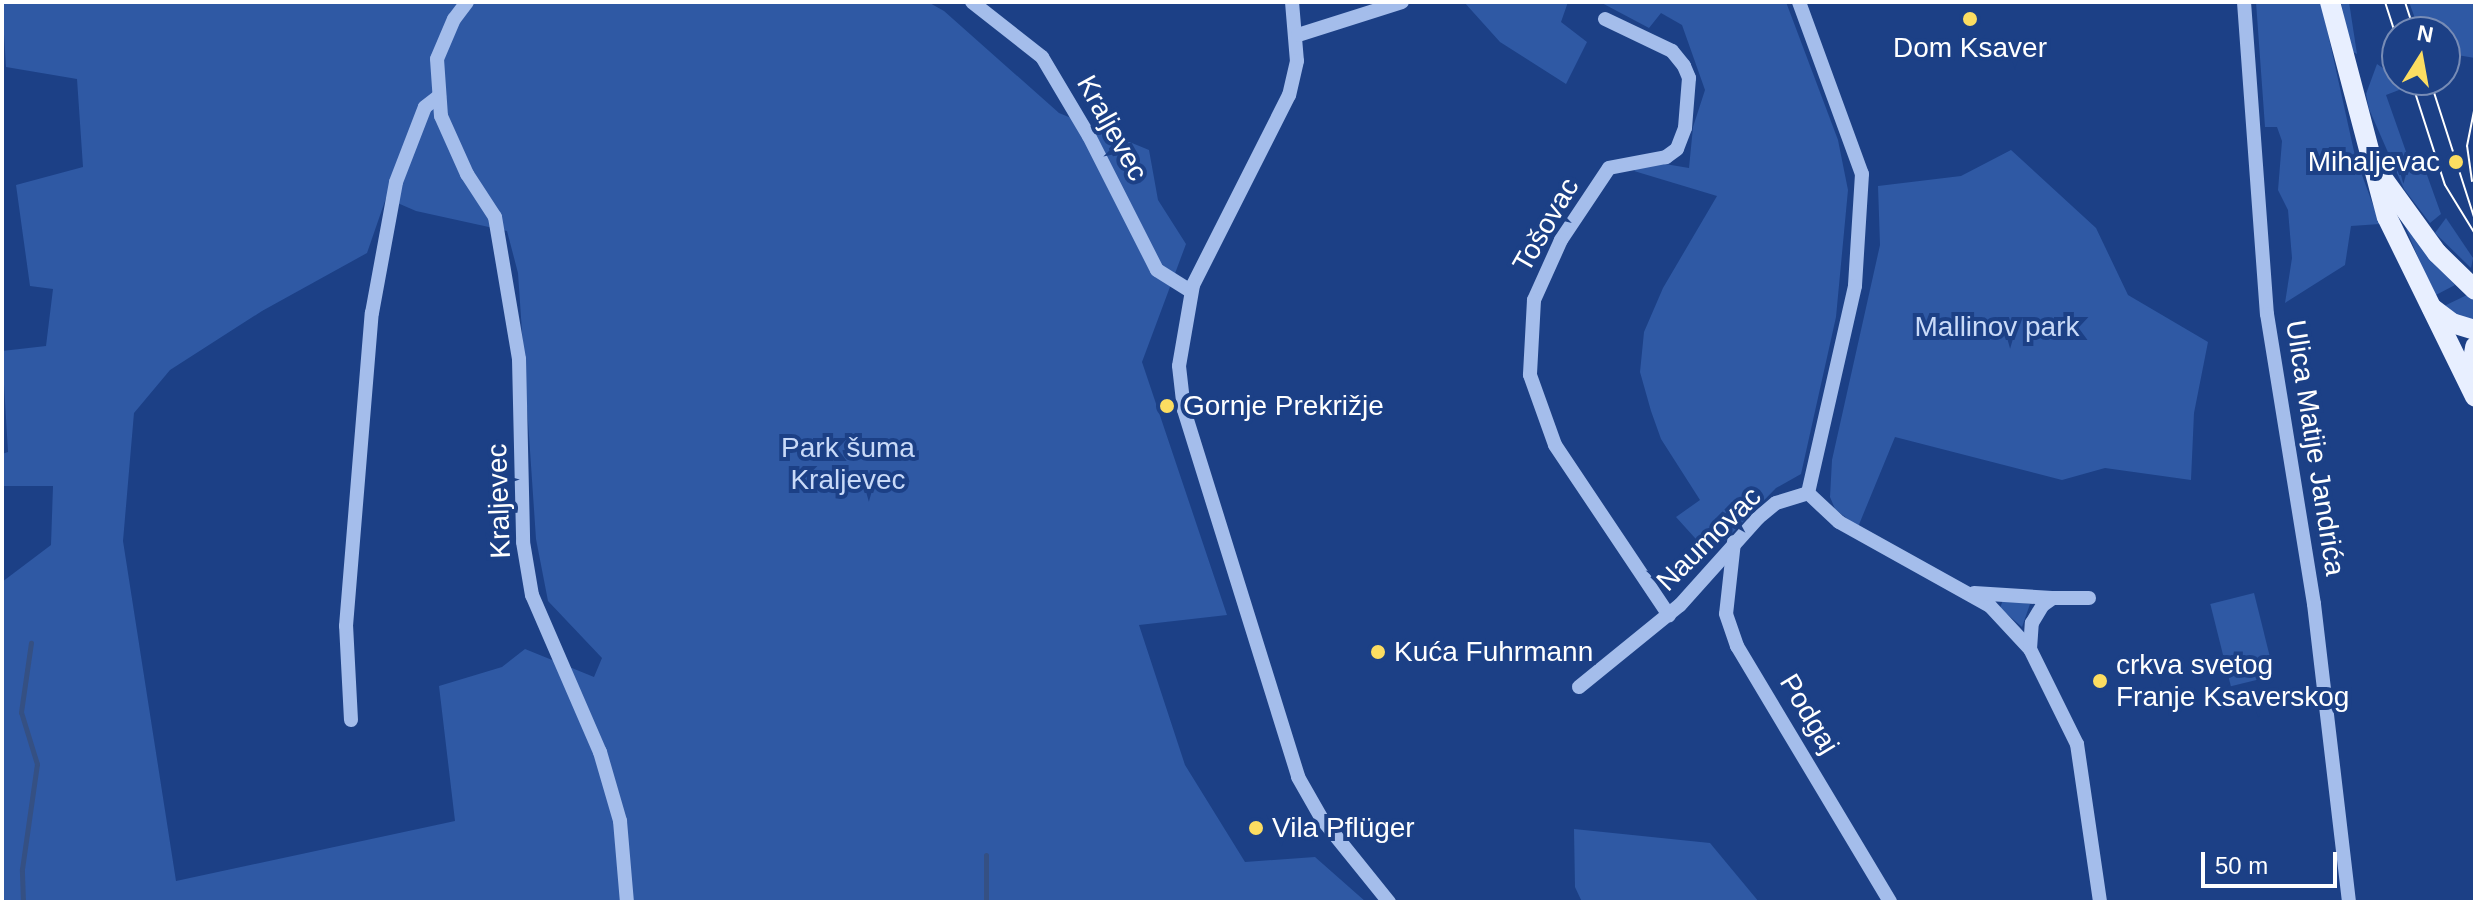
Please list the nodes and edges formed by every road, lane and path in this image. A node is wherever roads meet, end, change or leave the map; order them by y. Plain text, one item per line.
1 (467, 2) edge
2 (972, 2) edge
3 (1292, 2) edge
4 (1402, 2) edge
5 (1799, 2) edge
6 (2244, 2) edge
7 (2330, 2) edge
8 (1605, 19) dead end
9 (1298, 35) junction
10 (439, 96) junction
11 (2375, 166) junction
12 (2475, 290) edge
13 (1191, 291) junction
14 (2429, 306) junction
15 (2475, 330) edge
16 (2475, 347) edge
17 (2472, 391) edge
18 (1808, 493) junction
19 (1734, 542) junction
20 (1967, 592) junction
21 (2053, 598) junction
22 (2089, 598) dead end
23 (1669, 615) junction
24 (2030, 649) junction
25 (1579, 687) dead end
26 (351, 720) dead end
27 (627, 902) edge
28 (1389, 902) edge
29 (1890, 902) edge
30 (2100, 902) edge
31 (2349, 902) edge

1 - 10 street, Kraljevec
2 - 13 street, Kraljevec
3 - 9 street
4 - 9 street
5 - 18 street
6 - 31 street, Ulica Matije Jandrića
7 - 11 main road
8 - 23 street, Tošovac
9 - 13 street
10 - 26 street
10 - 27 street, Kraljevec
11 - 12 main road
11 - 14 main road
13 - 28 street
14 - 15 main road
14 - 17 main road
16 - 17 main road
18 - 19 street, Naumovac
18 - 20 street, Naumovac
19 - 23 street, Naumovac
19 - 29 street, Podgaj
20 - 21 street, Naumovac
20 - 24 street, Naumovac
21 - 22 street
21 - 24 street
23 - 25 street, Naumovac
24 - 30 street, Naumovac

